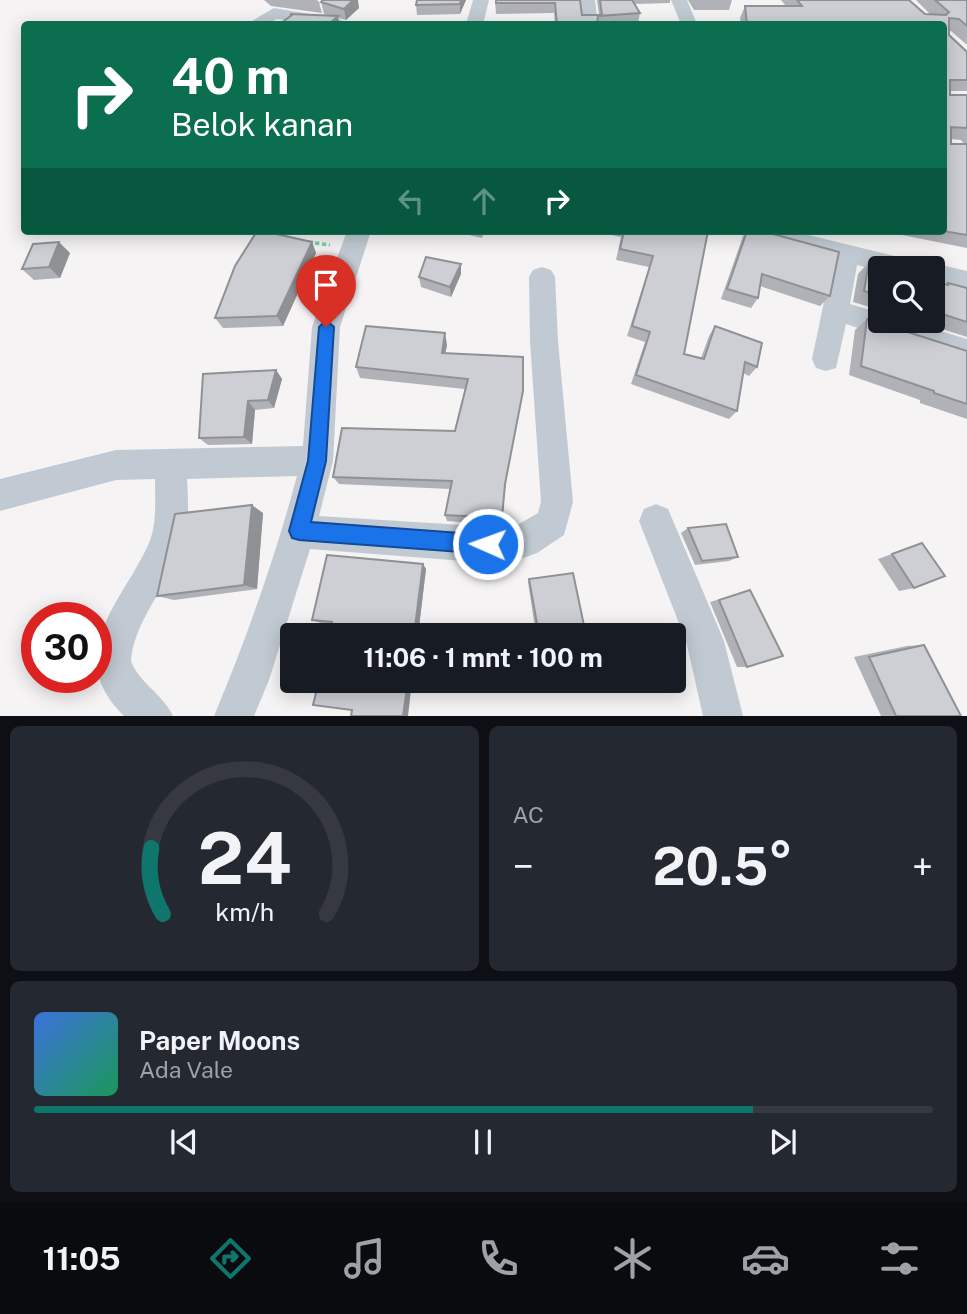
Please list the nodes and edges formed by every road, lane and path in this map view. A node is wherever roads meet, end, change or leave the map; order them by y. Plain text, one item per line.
1 (481, 0) edge
2 (587, 0) edge
3 (680, 0) edge
4 (261, 21) edge
5 (321, 21) edge
6 (476, 21) edge
7 (590, 21) edge
8 (688, 21) edge
9 (267, 235) edge
10 (770, 235) edge
11 (272, 236) edge
12 (299, 240) edge
13 (355, 240) edge
14 (846, 255) junction
15 (868, 260) edge
16 (945, 276) edge
17 (542, 277) dead end
18 (967, 281) edge
19 (835, 310) junction
20 (967, 351) edge
21 (826, 359) dead end
22 (317, 461) junction
23 (171, 464) junction
24 (0, 495) edge
25 (656, 521) dead end
26 (299, 531) junction
27 (153, 716) edge
28 (234, 716) edge
29 (723, 716) edge

1 - 6 street
2 - 7 street
3 - 8 street
4 - 5 street
9 - 11 path
10 - 14 street
12 - 13 path
13 - 22 street
14 - 15 street
14 - 19 street
16 - 18 street
17 - 26 street
19 - 20 street
19 - 21 street
22 - 23 street
22 - 26 street
23 - 24 street
23 - 27 street
25 - 29 street
26 - 28 street

